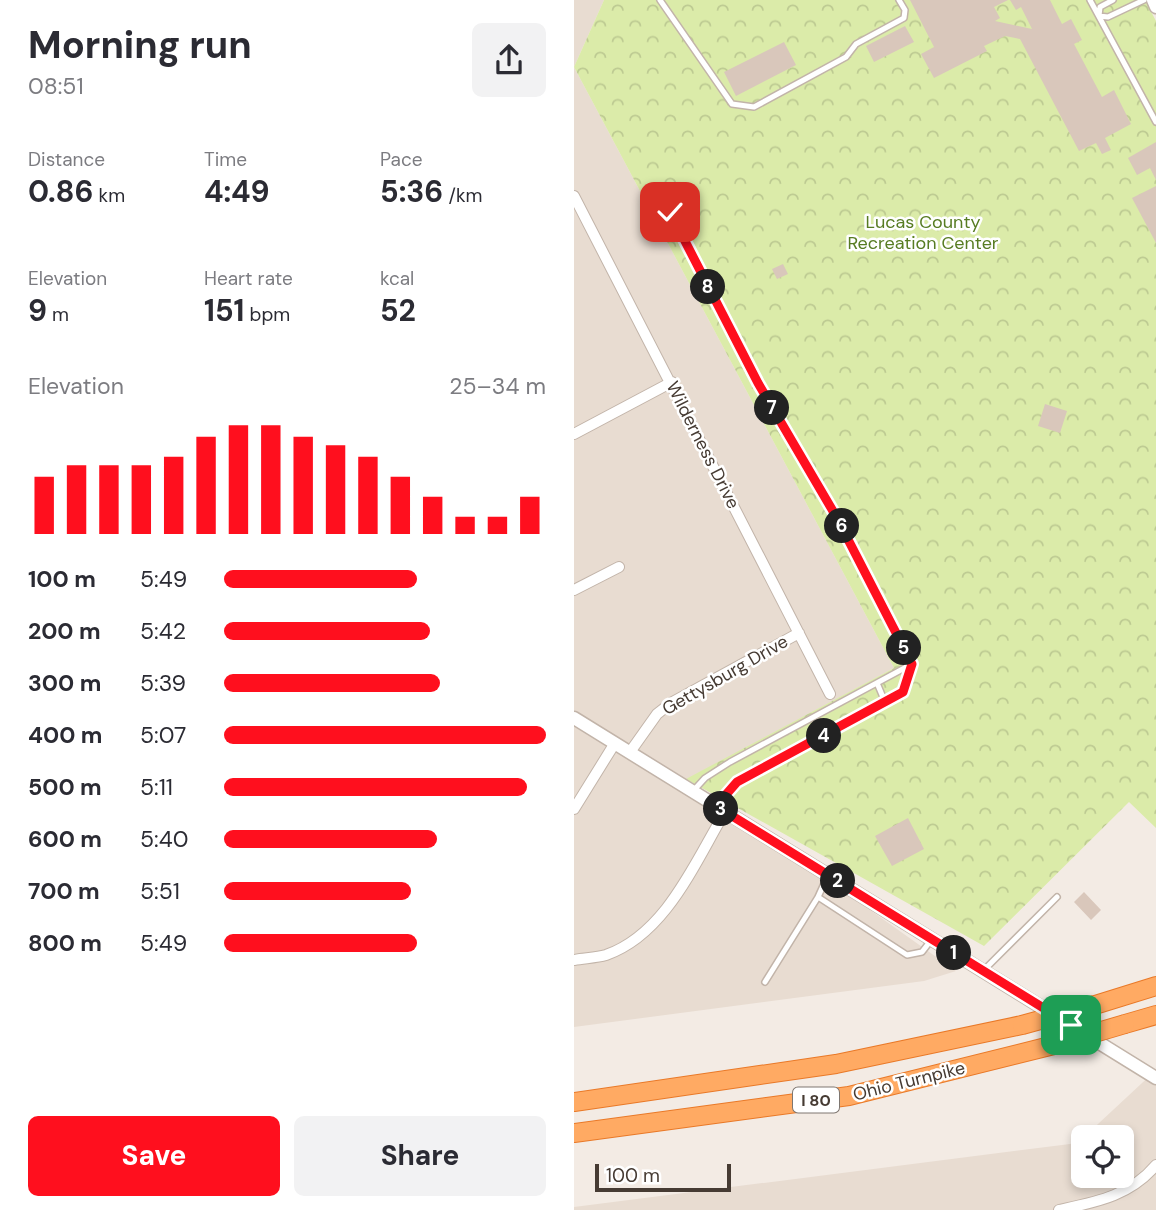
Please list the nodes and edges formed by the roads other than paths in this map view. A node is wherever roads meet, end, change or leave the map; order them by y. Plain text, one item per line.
1 (660, 0) edge
2 (899, 0) edge
3 (1090, 0) edge
4 (1113, 0) edge
5 (1120, 0) edge
6 (1144, 0) edge
7 (1153, 0) edge
8 (1156, 7) edge
9 (1125, 9) junction
10 (1099, 16) junction
11 (1156, 122) edge
12 (574, 196) edge
13 (670, 212) dead end
14 (672, 382) junction
15 (574, 434) edge
16 (619, 567) dead end
17 (574, 590) edge
18 (799, 633) junction
19 (912, 664) junction
20 (877, 683) junction
21 (830, 694) dead end
22 (886, 702) junction
23 (574, 718) edge
24 (615, 743) junction
25 (630, 752) junction
26 (693, 791) junction
27 (574, 808) edge
28 (721, 809) junction
29 (828, 875) junction
30 (818, 897) junction
31 (1057, 898) dead end
32 (932, 939) junction
33 (574, 960) edge
34 (983, 971) junction
35 (765, 982) dead end
36 (1156, 986) edge
37 (1156, 1015) edge
38 (1156, 1078) edge
39 (574, 1102) edge
40 (574, 1133) edge
41 (1156, 1165) edge
42 (1101, 1206) edge
43 (1059, 1210) edge

1 - 2 lane
3 - 10 lane
4 - 10 lane
5 - 9 lane
6 - 9 lane
7 - 8 street
9 - 10 lane
10 - 11 lane
12 - 14 street, Wilderness Drive
13 - 19 lane
14 - 15 street
14 - 18 street, Wilderness Drive
16 - 17 street
18 - 21 street, Wilderness Drive
18 - 25 street, Gettysburg Drive
19 - 20 lane
19 - 22 lane
20 - 22 lane
20 - 26 lane
22 - 28 lane
23 - 24 street
24 - 25 street
24 - 27 street
25 - 26 street
26 - 28 street
28 - 29 street
28 - 33 street
29 - 30 lane
29 - 32 street
30 - 32 lane
30 - 35 lane
31 - 34 lane
32 - 34 street
34 - 38 street
36 - 39 highway, Ohio Turnpike / I 80, bridge
37 - 40 highway, Ohio Turnpike / I 80, bridge
41 - 42 street
42 - 43 street

